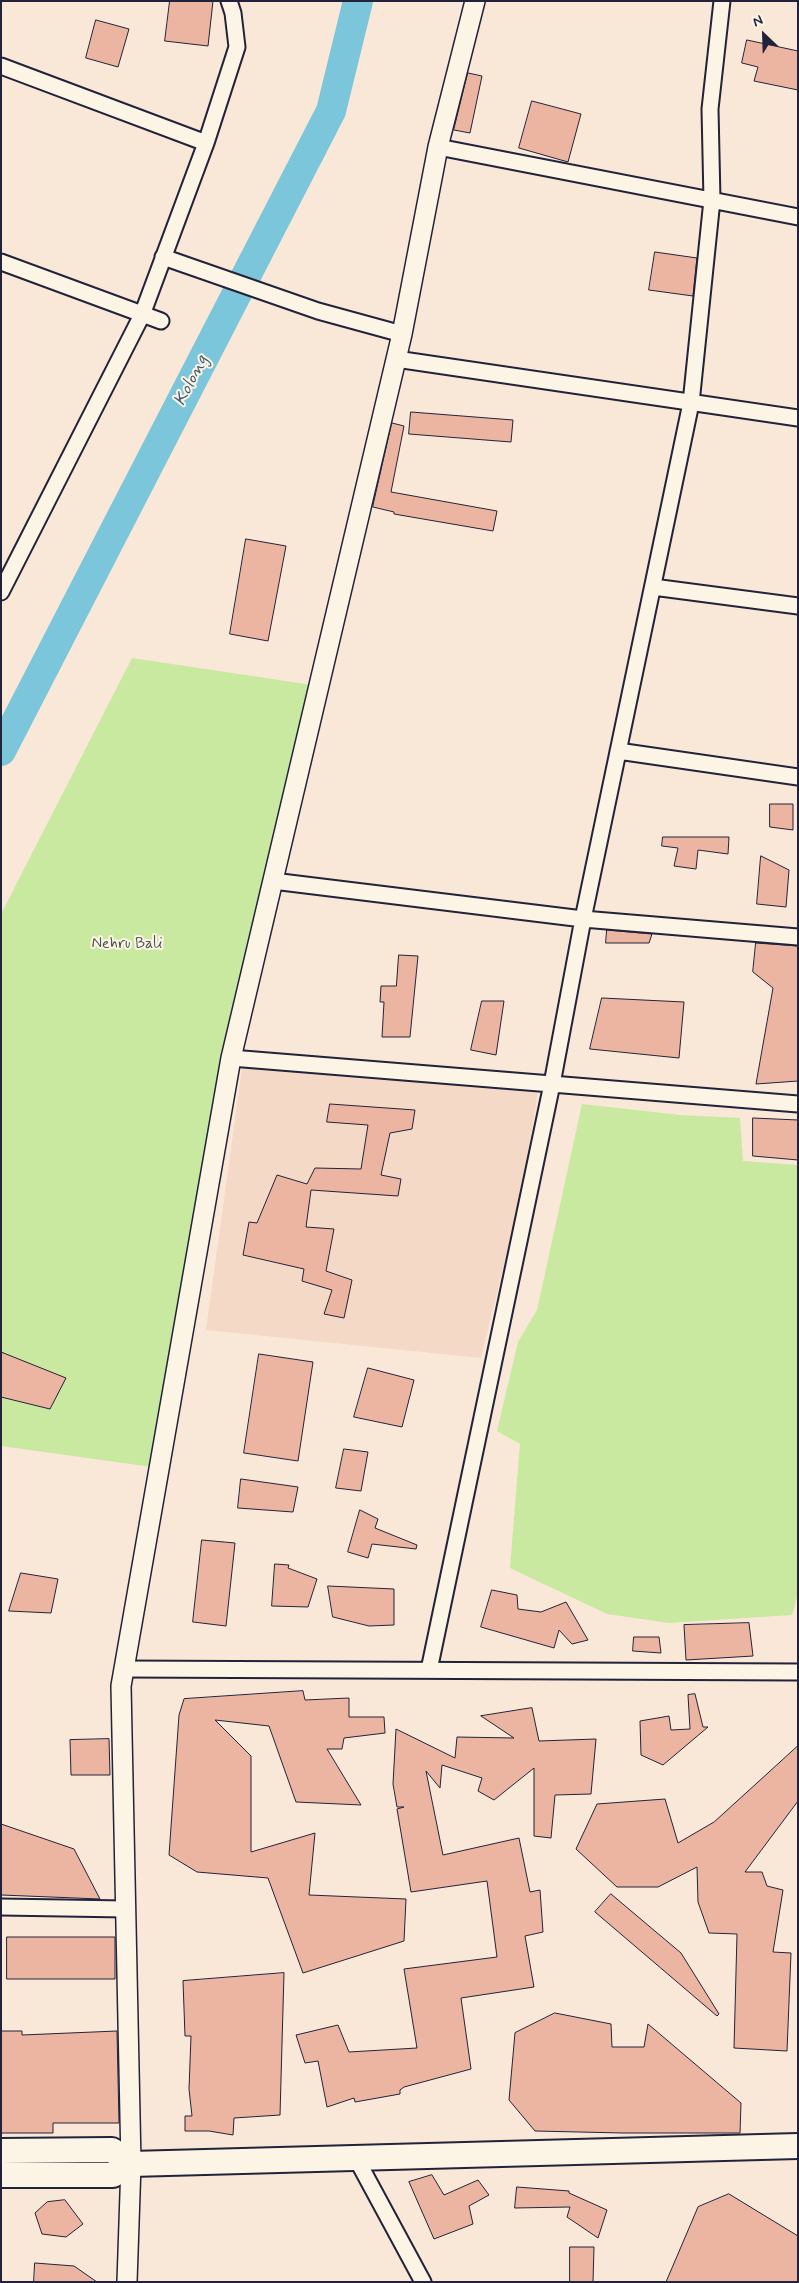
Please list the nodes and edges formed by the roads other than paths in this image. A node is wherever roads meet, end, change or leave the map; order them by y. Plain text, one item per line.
1 (229, 1) edge
2 (475, 1) edge
3 (722, 1) edge
4 (1, 66) edge
5 (206, 143) junction
6 (438, 147) junction
7 (712, 200) junction
8 (798, 217) edge
9 (163, 257) junction
10 (1, 262) edge
11 (142, 315) junction
12 (161, 321) dead end
13 (402, 334) junction
14 (396, 359) junction
15 (691, 403) junction
16 (798, 418) edge
17 (653, 587) junction
18 (1, 592) edge
19 (798, 606) edge
20 (618, 751) junction
21 (798, 777) edge
22 (273, 881) junction
23 (583, 920) junction
24 (798, 937) edge
25 (231, 1058) junction
26 (552, 1084) junction
27 (798, 1104) edge
28 (124, 1669) junction
29 (429, 1670) junction
30 (798, 1672) edge
31 (4, 1907) edge
32 (126, 1909) junction
33 (798, 2146) edge
34 (8, 2151) edge
35 (356, 2158) junction
36 (131, 2164) junction
37 (8, 2175) edge
38 (127, 2282) edge
39 (423, 2282) edge

1 - 5 street
2 - 6 street
3 - 7 street
4 - 5 street
5 - 9 street
6 - 7 street
6 - 13 street
7 - 8 street
7 - 15 street
9 - 11 street
9 - 13 street
10 - 11 street
11 - 12 street
11 - 18 street
13 - 14 street
14 - 15 street
14 - 22 street
15 - 16 street
15 - 17 street
17 - 19 street
17 - 20 street
20 - 21 street
20 - 23 street
22 - 23 street
22 - 25 street
23 - 24 street
23 - 26 street
25 - 26 street
25 - 28 street
26 - 27 street
26 - 29 street
28 - 29 street
28 - 32 street
29 - 30 street
31 - 32 street
32 - 36 street
33 - 35 main road
34 - 36 main road
35 - 36 main road
35 - 39 street
36 - 37 main road
36 - 38 street

